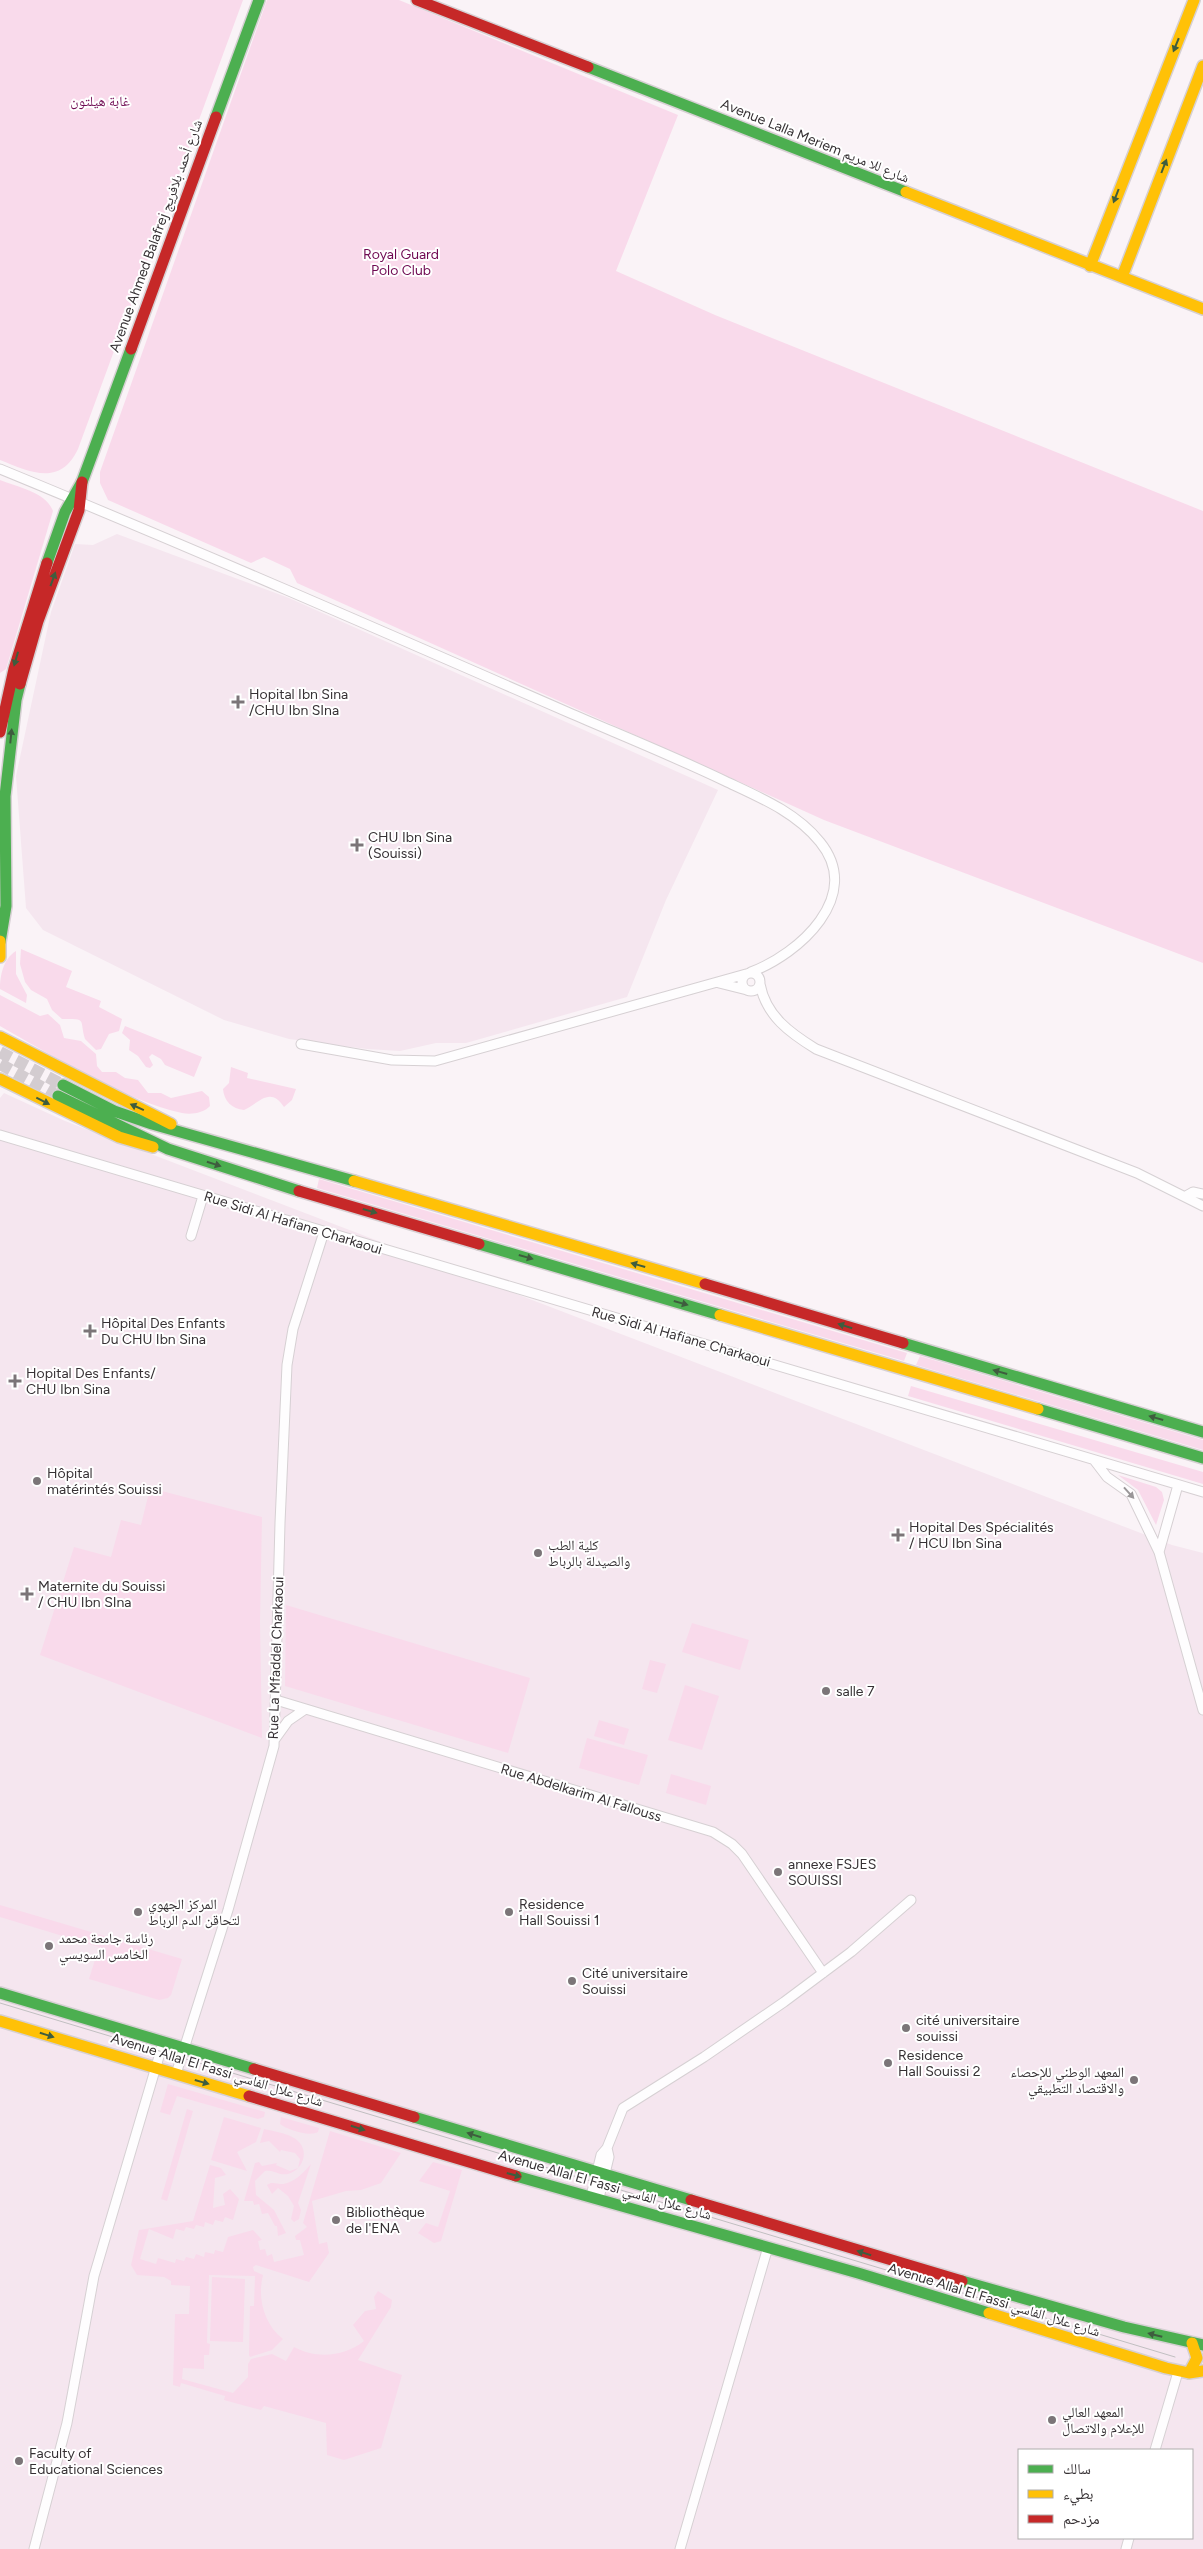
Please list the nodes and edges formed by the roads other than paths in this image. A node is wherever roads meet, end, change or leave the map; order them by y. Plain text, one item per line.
1 (260, 0) edge
2 (417, 0) edge
3 (1194, 0) edge
4 (1203, 66) edge
5 (1090, 266) junction
6 (1122, 277) junction
7 (1203, 310) edge
8 (0, 469) edge
9 (76, 500) junction
10 (0, 732) edge
11 (0, 941) edge
12 (0, 957) edge
13 (772, 962) junction
14 (749, 973) junction
15 (760, 981) junction
16 (716, 982) junction
17 (750, 991) junction
18 (773, 1015) junction
19 (0, 1037) edge
20 (302, 1044) dead end
21 (0, 1079) edge
22 (180, 1130) junction
23 (2, 1138) edge
24 (168, 1149) junction
25 (1203, 1194) edge
26 (203, 1196) junction
27 (1186, 1196) junction
28 (1203, 1206) edge
29 (324, 1232) junction
30 (191, 1236) dead end
31 (1203, 1432) edge
32 (1203, 1458) edge
33 (1094, 1460) junction
34 (1178, 1485) junction
35 (1203, 1492) edge
36 (1158, 1552) junction
37 (276, 1700) junction
38 (304, 1710) junction
39 (1203, 1710) edge
40 (275, 1739) junction
41 (910, 1900) dead end
42 (823, 1973) junction
43 (0, 1993) edge
44 (0, 2021) edge
45 (163, 2043) junction
46 (185, 2050) junction
47 (155, 2068) junction
48 (176, 2074) junction
49 (601, 2174) junction
50 (595, 2197) junction
51 (768, 2246) junction
52 (1197, 2344) edge
53 (1203, 2371) edge
54 (1183, 2372) junction
55 (1155, 2449) edge
56 (34, 2549) edge
57 (680, 2549) edge

1 - 9 main road, Avenue Ahmed Balafrej شارع أحمد بلافريج
2 - 5 main road, Avenue Lalla Meriem شارع للا مريم
3 -> 5 main road
6 -> 4 main road
5 - 6 main road, Avenue Lalla Meriem شارع للا مريم
6 - 7 main road, Avenue Lalla Meriem شارع للا مريم
8 - 9 street
9 -> 10 main road, Avenue Ahmed Balafrej شارع أحمد بلافريج
11 -> 9 main road, Avenue Ahmed Balafrej شارع أحمد بلافريج
9 - 13 street
11 - 12 main road, Avenue Ahmed Balafrej شارع أحمد بلافريج
13 - 14 street
13 - 15 street
14 - 15 street
14 - 16 street
14 - 17 street
15 - 17 street
15 - 18 street
16 - 17 street
16 - 20 street
17 - 18 street
18 - 27 street
22 -> 19 main road
21 -> 24 main road
22 - 24 main road
31 -> 22 main road
23 - 26 street, Rue Sidi Al Hafiane Charkaoui
24 -> 32 main road
25 - 27 street
26 - 29 street, Rue Sidi Al Hafiane Charkaoui
26 - 30 street
27 - 28 street
29 - 33 street, Rue Sidi Al Hafiane Charkaoui
29 - 37 street, Rue La Mfaddel Charkaoui
33 - 34 street, Rue Sidi Al Hafiane Charkaoui
33 -> 36 street
34 - 35 street, Rue Sidi Al Hafiane Charkaoui
34 - 36 street
36 - 39 street
37 - 38 street, Rue Abdelkarim Al Fallouss
37 - 40 street, Rue La Mfaddel Charkaoui
38 - 40 street
38 - 42 street, Rue Abdelkarim Al Fallouss
40 - 46 street, Rue La Mfaddel Charkaoui
41 - 42 street
42 - 49 street
43 - 45 main road, Avenue Allal El Fassi شارع علال الفاسي
44 -> 47 main road, Avenue Allal El Fassi شارع علال الفاسي
45 - 46 main road, Avenue Allal El Fassi شارع علال الفاسي
45 - 47 street
46 - 48 street, Rue La Mfaddel Charkaoui
49 -> 46 main road, Avenue Allal El Fassi شارع علال الفاسي
47 - 48 main road, Avenue Allal El Fassi شارع علال الفاسي
47 - 56 street
48 -> 50 main road, Avenue Allal El Fassi شارع علال الفاسي
49 - 50 street
52 -> 49 main road, Avenue Allal El Fassi شارع علال الفاسي
50 - 51 main road, Avenue Allal El Fassi شارع علال الفاسي
51 - 54 main road, Avenue Allal El Fassi شارع علال الفاسي
51 - 57 street
52 - 54 main road
53 - 54 main road, Avenue Allal El Fassi شارع علال الفاسي
54 - 55 street

